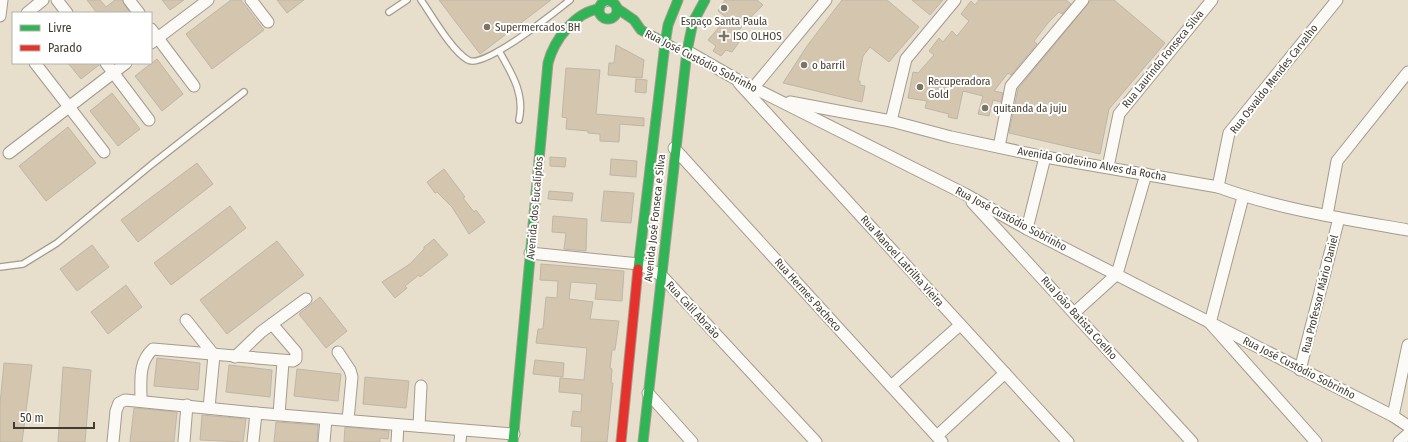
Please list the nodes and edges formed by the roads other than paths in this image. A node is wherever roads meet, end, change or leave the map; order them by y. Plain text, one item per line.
1 (43, 0) edge
2 (57, 0) edge
3 (129, 0) edge
4 (208, 0) edge
5 (251, 0) edge
6 (407, 0) edge
7 (421, 0) edge
8 (570, 0) edge
9 (678, 0) edge
10 (705, 0) edge
11 (826, 0) edge
12 (955, 0) edge
13 (1083, 0) edge
14 (1212, 0) edge
15 (1337, 0) edge
16 (606, 9) edge
17 (28, 12) edge
18 (66, 12) edge
19 (138, 12) edge
20 (389, 12) dead end
21 (268, 22) dead end
22 (620, 24) dead end
23 (630, 28) dead end
24 (641, 30) junction
25 (561, 35) junction
26 (153, 37) edge
27 (664, 44) junction
28 (499, 51) junction
29 (686, 51) junction
30 (36, 64) edge
31 (107, 64) edge
32 (125, 64) edge
33 (1408, 72) edge
34 (113, 73) junction
35 (736, 79) junction
36 (194, 86) dead end
37 (754, 88) junction
38 (244, 92) dead end
39 (776, 99) junction
40 (68, 107) junction
41 (149, 120) dead end
42 (520, 120) dead end
43 (891, 121) junction
44 (999, 147) junction
45 (674, 148) junction
46 (104, 152) dead end
47 (9, 154) dead end
48 (1045, 157) junction
49 (1108, 167) junction
50 (1146, 174) junction
51 (1218, 187) junction
52 (965, 194) junction
53 (1243, 197) junction
54 (1327, 215) junction
55 (1339, 218) junction
56 (1027, 229) junction
57 (1408, 230) edge
58 (530, 253) junction
59 (639, 264) junction
60 (0, 267) edge
61 (1116, 274) junction
62 (661, 275) junction
63 (306, 299) dead end
64 (1074, 313) junction
65 (186, 320) dead end
66 (1210, 323) junction
67 (272, 324) junction
68 (960, 325) junction
69 (1408, 345) edge
70 (338, 352) dead end
71 (214, 355) junction
72 (236, 357) junction
73 (283, 362) junction
74 (1300, 370) junction
75 (1005, 373) junction
76 (421, 386) dead end
77 (891, 386) junction
78 (648, 393) junction
79 (141, 400) junction
80 (187, 405) junction
81 (208, 408) junction
82 (256, 413) junction
83 (279, 414) junction
84 (1393, 416) junction
85 (326, 420) junction
86 (348, 420) junction
87 (398, 425) junction
88 (419, 426) junction
89 (1408, 426) edge
90 (1408, 434) edge
91 (460, 436) edge
92 (514, 438) edge
93 (939, 439) edge
94 (113, 442) edge
95 (184, 442) edge
96 (253, 442) edge
97 (324, 442) edge
98 (396, 442) edge
99 (621, 442) edge
100 (643, 442) edge
101 (692, 442) edge
102 (816, 442) edge
103 (1068, 442) edge
104 (1192, 442) edge
105 (1316, 442) edge
106 (1399, 442) edge

1 - 17 street
2 - 18 street
3 - 19 street
4 - 26 street
5 - 21 street
6 - 20 lane
7 - 28 lane
8 - 28 lane
9 - 27 main road, Avenida José Fonseca e Silva
10 - 29 main road, Avenida José Fonseca e Silva
11 - 37 street
12 - 43 street
13 - 44 street
14 - 49 street, Rua Laurindo Fonseca Silva
15 - 51 street, Rua Osvaldo Mendes Carvalho
16 - 22 main road
16 - 24 main road, Rua José Custódio Sobrinho
16 - 25 main road
16 - 25 main road, Avenida dos Eucalíptos
23 - 24 main road
24 - 27 main road, Rua José Custódio Sobrinho
25 - 58 main road, Avenida dos Eucalíptos
26 - 36 street
27 - 29 main road, Rua José Custódio Sobrinho
27 - 59 main road, Avenida José Fonseca e Silva
28 - 42 lane
29 - 35 street, Rua José Custódio Sobrinho
29 - 45 main road, Avenida José Fonseca e Silva
30 - 40 street
31 - 34 street
32 - 34 street
33 - 54 street
34 - 40 street
34 - 41 street
35 - 37 street, Rua José Custódio Sobrinho
35 - 68 street, Rua Manoel Latrilha Vieira
37 - 39 street, Rua José Custódio Sobrinho
38 - 60 lane
39 - 43 street, Avenida Godevino Alves da Rocha
39 - 52 street, Rua José Custódio Sobrinho
40 - 46 street
40 - 47 street
43 - 44 street, Avenida Godevino Alves da Rocha
44 - 48 street, Avenida Godevino Alves da Rocha
45 - 62 main road, Avenida José Fonseca e Silva
45 - 77 street, Rua Hermes Pacheco
48 - 49 street, Avenida Godevino Alves da Rocha
48 - 56 street
49 - 50 street, Avenida Godevino Alves da Rocha
50 - 51 street, Avenida Godevino Alves da Rocha
50 - 61 street
51 - 53 street, Avenida Godevino Alves da Rocha
52 - 56 street, Rua José Custódio Sobrinho
52 - 64 street, Rua João Batista Coelho
53 - 54 street, Avenida Godevino Alves da Rocha
53 - 66 street
54 - 55 street, Avenida Godevino Alves da Rocha
55 - 57 street, Avenida Godevino Alves da Rocha
55 - 74 street, Rua Professor Mário Daniel
56 - 61 street, Rua José Custódio Sobrinho
58 - 59 street, Rua Calil Abraão
58 - 92 main road, Avenida dos Eucalíptos
59 - 62 street, Rua Calil Abraão
59 - 99 main road, Avenida José Fonseca e Silva
61 - 64 street
61 - 66 street, Rua José Custódio Sobrinho
62 - 78 main road, Avenida José Fonseca e Silva
62 - 102 street, Rua Calil Abraão
63 - 67 street
64 - 104 street, Rua João Batista Coelho
65 - 71 street
66 - 74 street, Rua José Custódio Sobrinho
66 - 105 street
67 - 72 street
67 - 73 street
68 - 75 street, Rua Manoel Latrilha Vieira
68 - 77 street
69 - 84 street
70 - 86 street
71 - 72 street
71 - 79 street
71 - 81 street
72 - 73 street
73 - 83 street
74 - 84 street, Rua José Custódio Sobrinho
75 - 93 street
75 - 103 street, Rua Manoel Latrilha Vieira
76 - 88 street
77 - 93 street, Rua Hermes Pacheco
78 - 100 main road, Avenida José Fonseca e Silva
78 - 101 street
79 - 80 street
79 - 94 street
80 - 81 street
80 - 95 street
81 - 82 street
82 - 83 street
82 - 96 street
83 - 85 street
84 - 89 street, Rua José Custódio Sobrinho
85 - 86 street
85 - 97 street
86 - 87 street
87 - 88 street
87 - 98 street
88 - 91 street
90 - 106 street
91 - 92 street

